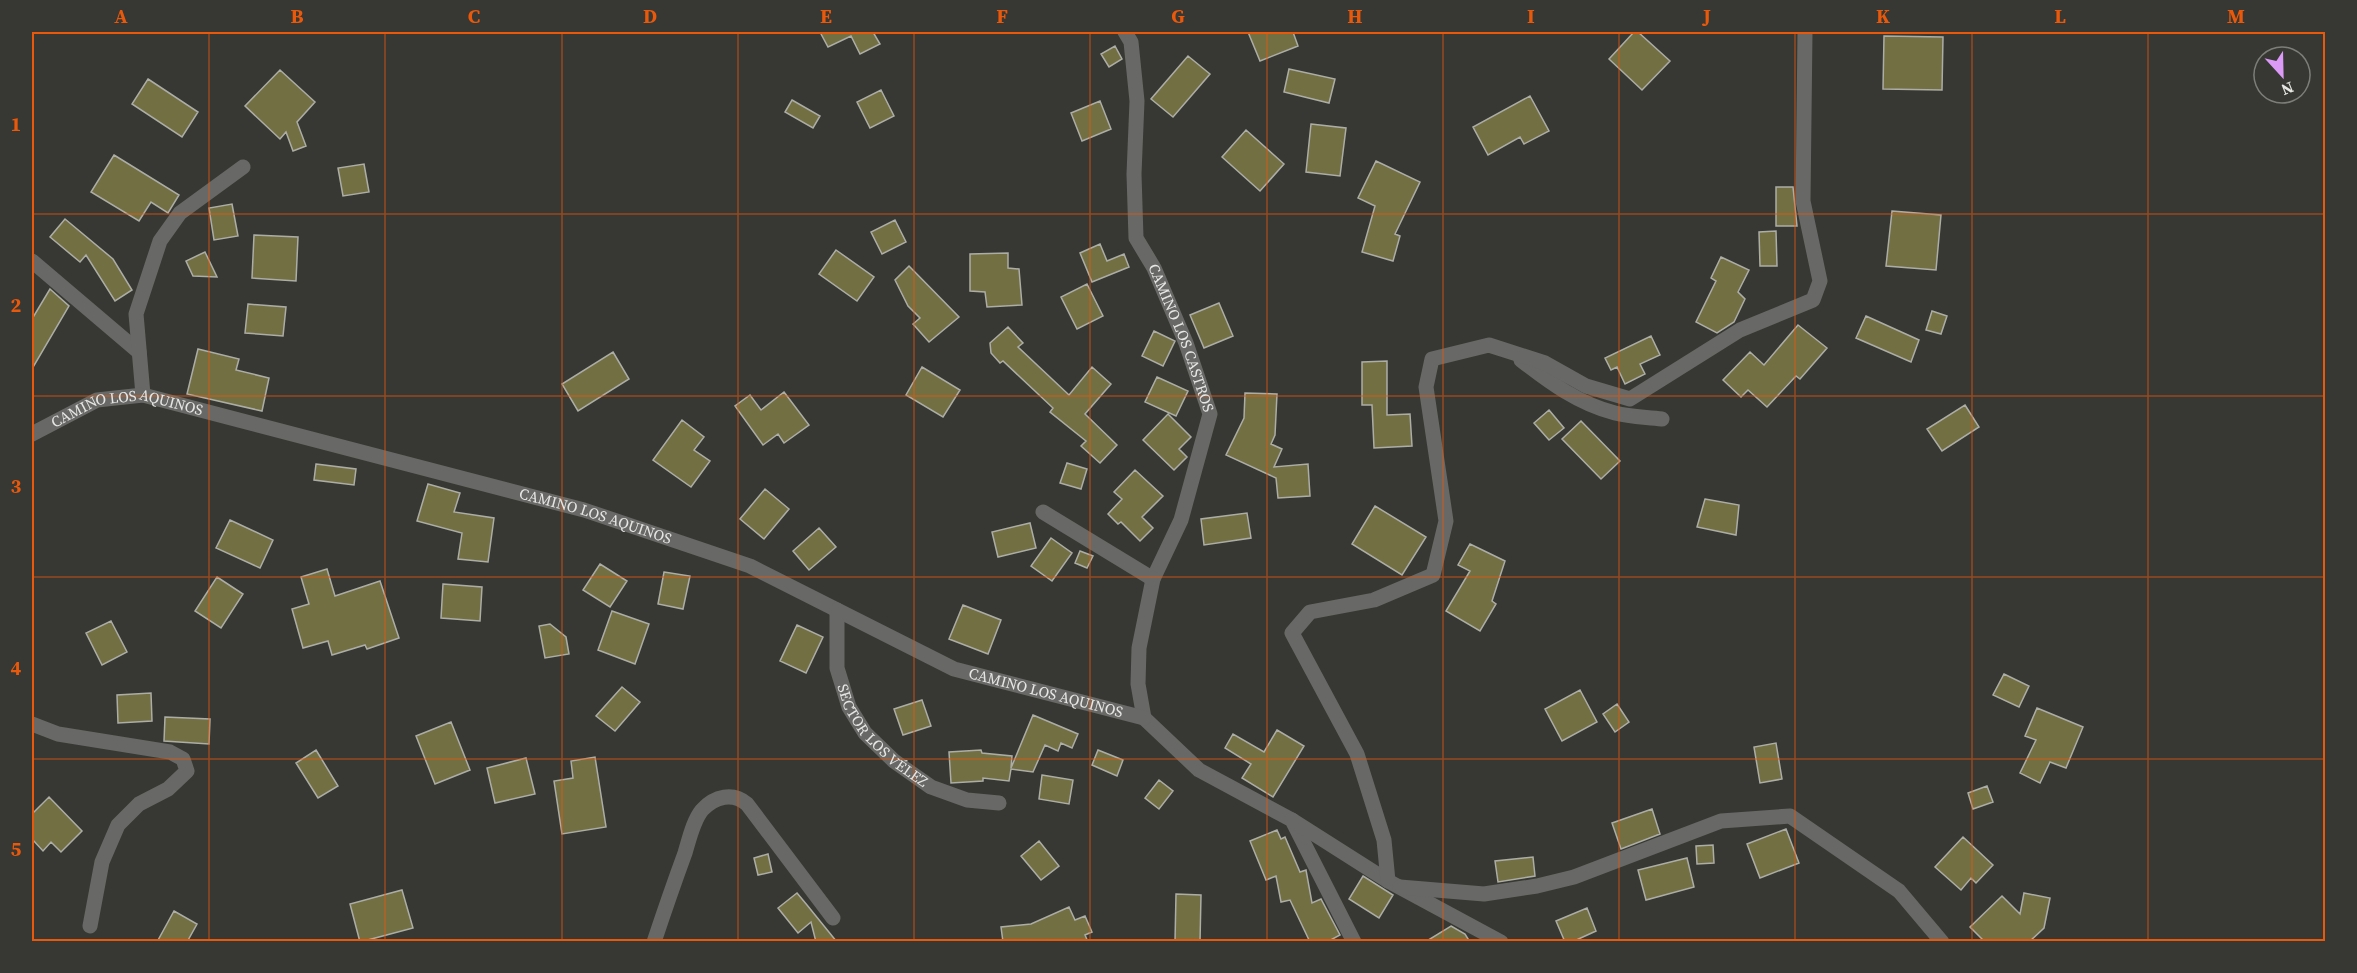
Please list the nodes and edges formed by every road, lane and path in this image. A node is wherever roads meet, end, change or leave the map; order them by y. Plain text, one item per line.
1 (1125, 32) edge
2 (1805, 32) edge
3 (243, 166) dead end
4 (32, 261) edge
5 (139, 352) junction
6 (1511, 352) junction
7 (142, 395) junction
8 (1662, 419) dead end
9 (32, 434) edge
10 (1043, 512) dead end
11 (1153, 579) junction
12 (837, 610) junction
13 (1144, 718) junction
14 (32, 724) edge
15 (999, 802) dead end
16 (1292, 820) junction
17 (1394, 884) junction
18 (833, 918) dead end
19 (90, 926) dead end
20 (654, 942) edge
21 (1354, 942) edge
22 (1501, 942) edge
23 (1942, 942) edge

1 - 11 street, CAMINO LOS CASTROS
2 - 6 street
3 - 5 street
4 - 5 street
5 - 7 street
6 - 8 street
6 - 17 street
7 - 9 street, CAMINO LOS AQUINOS
7 - 12 street, CAMINO LOS AQUINOS
10 - 11 street
11 - 13 street, CAMINO LOS CASTROS
12 - 13 street, CAMINO LOS AQUINOS
12 - 15 street, SECTOR LOS VÉLEZ
13 - 16 street
14 - 19 street
16 - 17 street
16 - 21 street
17 - 22 street
17 - 23 street
18 - 20 street

